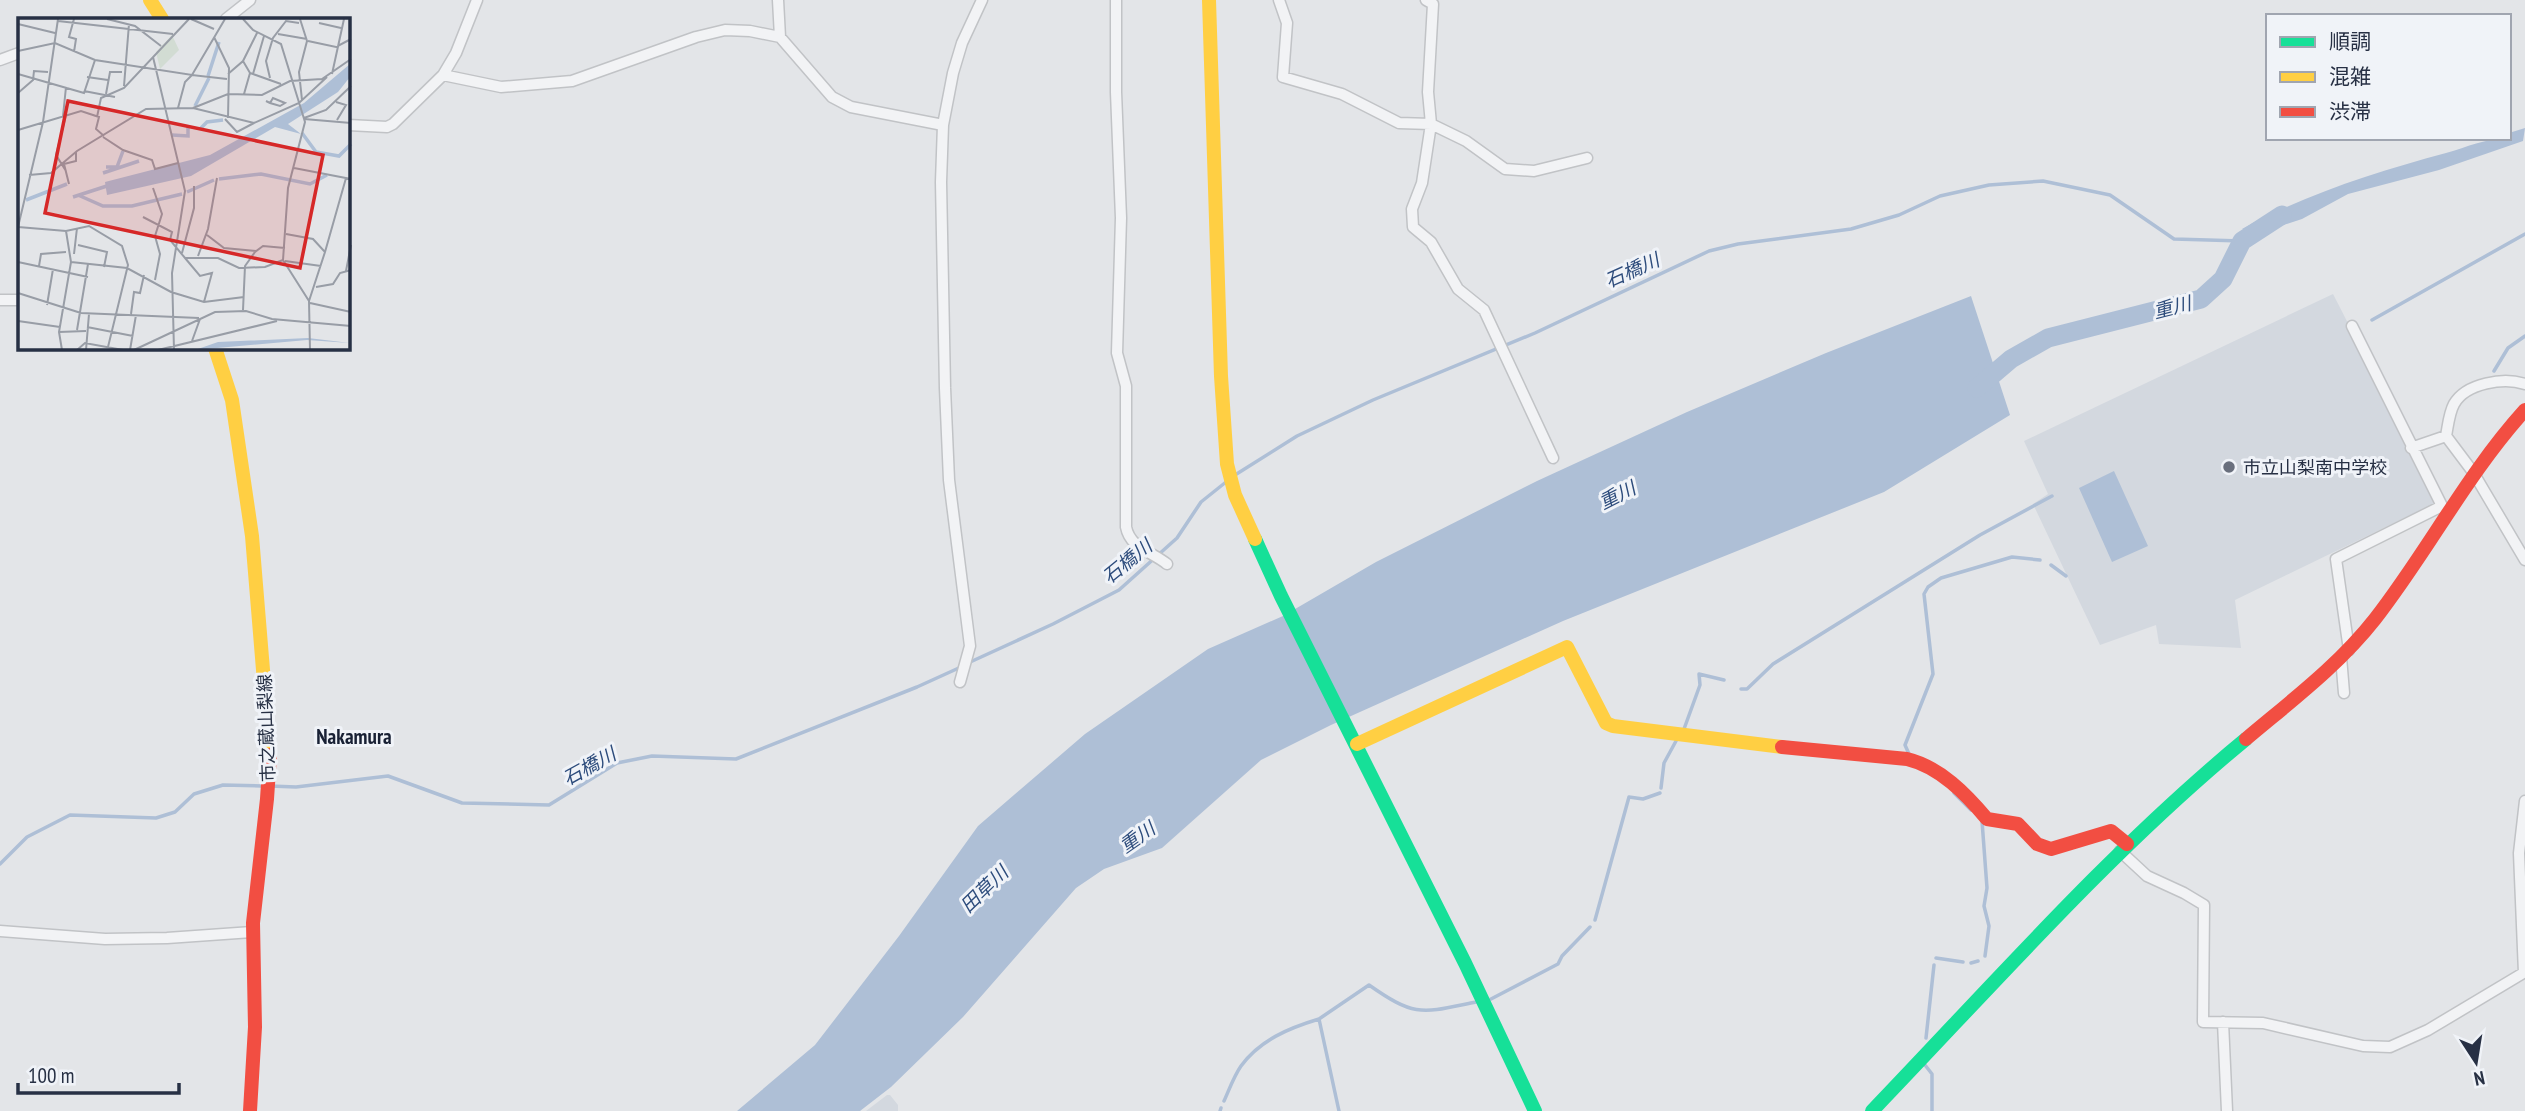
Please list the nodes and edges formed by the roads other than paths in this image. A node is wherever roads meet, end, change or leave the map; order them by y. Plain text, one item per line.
1 (150, 0) edge
2 (250, 0) edge
3 (477, 0) edge
4 (778, 0) edge
5 (982, 0) edge
6 (1116, 0) edge
7 (1209, 0) edge
8 (1279, 0) edge
9 (1426, 0) edge
10 (161, 18) edge
11 (227, 18) edge
12 (779, 37) junction
13 (18, 53) edge
14 (0, 60) edge
15 (443, 75) junction
16 (1431, 124) junction
17 (350, 125) edge
18 (943, 125) junction
19 (1587, 158) dead end
20 (0, 300) edge
21 (18, 300) edge
22 (2352, 326) dead end
23 (216, 350) edge
24 (2525, 384) edge
25 (2525, 410) edge
26 (2446, 436) junction
27 (2411, 448) junction
28 (1553, 458) dead end
29 (2473, 472) junction
30 (2525, 560) edge
31 (1166, 564) dead end
32 (2345, 654) junction
33 (961, 682) dead end
34 (2344, 693) dead end
35 (1357, 744) junction
36 (2525, 801) edge
37 (2124, 848) junction
38 (0, 932) edge
39 (252, 932) junction
40 (2524, 973) edge
41 (2222, 1022) junction
42 (250, 1111) edge
43 (1535, 1111) edge
44 (1872, 1111) edge
45 (2227, 1111) edge

1 - 10 street
2 - 11 street
3 - 15 street
4 - 12 street
5 - 18 street
6 - 31 street
7 - 35 street
8 - 16 street
9 - 16 street
12 - 15 street
12 - 18 street
13 - 14 street
15 - 17 street
16 - 19 street
16 - 28 street
18 - 33 street
20 - 21 street
22 - 27 street
23 - 39 street, 市之蔵山梨線
24 - 26 street
25 - 29 street
26 - 27 street
26 - 29 street
27 - 32 street
29 - 30 street
29 - 32 street
32 - 34 street
32 - 37 street
35 - 37 street
35 - 43 street
36 - 40 street
37 - 41 street
37 - 44 street
38 - 39 street
39 - 42 street, 市之蔵山梨線
40 - 41 street
41 - 45 street

